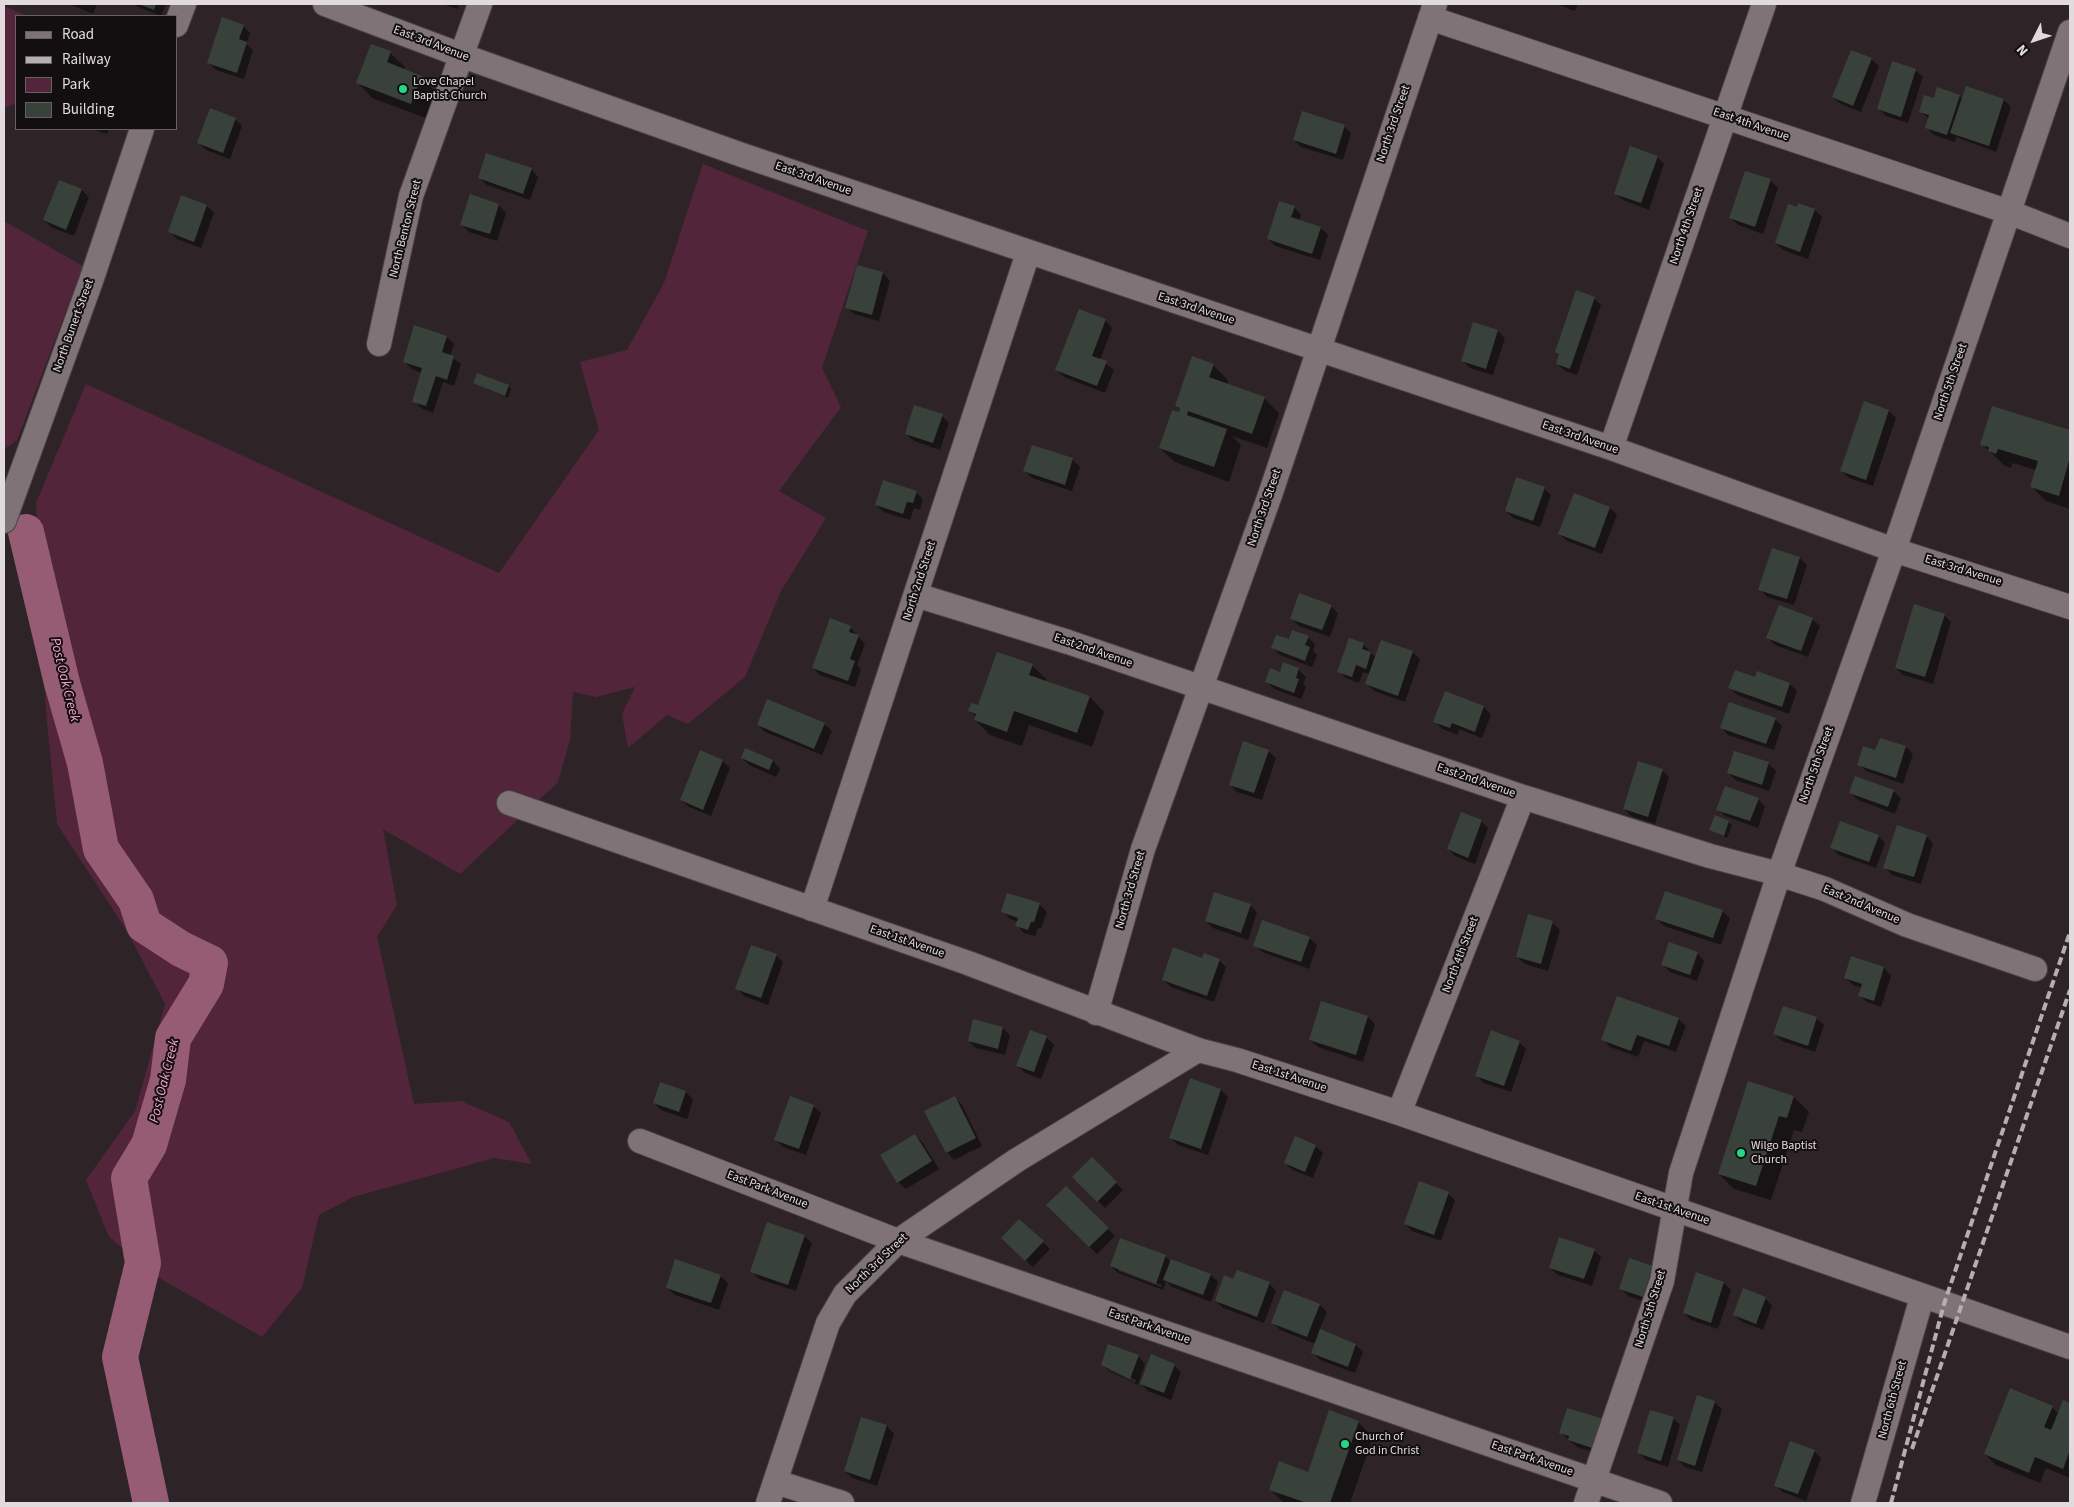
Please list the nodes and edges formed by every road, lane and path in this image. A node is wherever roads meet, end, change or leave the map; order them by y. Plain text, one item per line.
1 (184, 4) edge
2 (325, 4) edge
3 (480, 4) edge
4 (1764, 4) edge
5 (1432, 11) edge
6 (178, 20) edge
7 (2070, 32) edge
8 (463, 56) junction
9 (1725, 116) junction
10 (142, 130) edge
11 (2010, 212) junction
12 (2070, 236) edge
13 (1028, 253) junction
14 (379, 344) dead end
15 (1319, 350) junction
16 (1612, 448) junction
17 (4, 521) edge
18 (1894, 550) junction
19 (916, 595) junction
20 (2070, 607) edge
21 (1201, 688) junction
22 (1523, 797) junction
23 (509, 803) dead end
24 (1778, 874) junction
25 (812, 909) junction
26 (2035, 969) dead end
27 (1096, 1012) junction
28 (1198, 1050) junction
29 (1399, 1113) junction
30 (640, 1141) dead end
31 (1675, 1210) junction
32 (898, 1241) junction
33 (1922, 1296) junction
34 (2070, 1347) edge
35 (1594, 1480) junction
36 (772, 1493) edge
37 (842, 1503) edge
38 (1586, 1503) edge
39 (1660, 1503) edge
40 (1863, 1503) edge

1 - 6 street
2 - 8 street, East 3rd Avenue
3 - 8 street, North Benton Street
4 - 9 street, North 4th Street
5 - 9 street, East 4th Avenue
5 - 15 street, North 3rd Street
7 - 11 street, North 5th Street
8 - 13 street, East 3rd Avenue
8 - 14 street, North Benton Street
9 - 11 street, East 4th Avenue
9 - 16 street, North 4th Street
10 - 17 street, North Bunert Street
11 - 12 street, East 4th Avenue
11 - 18 street, North 5th Street
13 - 15 street, East 3rd Avenue
13 - 19 street, North 2nd Street
15 - 16 street, East 3rd Avenue
15 - 21 street, North 3rd Street
16 - 18 street, East 3rd Avenue
18 - 20 street, East 3rd Avenue
18 - 24 street, North 5th Street
19 - 21 street, East 2nd Avenue
19 - 25 street, North 2nd Street
21 - 22 street, East 2nd Avenue
21 - 27 street, North 3rd Street
22 - 24 street, East 2nd Avenue
22 - 29 street, North 4th Street
23 - 25 street, East 1st Avenue
24 - 26 street, East 2nd Avenue
24 - 31 street, North 5th Street
25 - 27 street, East 1st Avenue
27 - 28 street, East 1st Avenue
28 - 29 street, East 1st Avenue
28 - 32 street, North 3rd Street
29 - 31 street, East 1st Avenue
30 - 32 street, East Park Avenue
31 - 33 street, East 1st Avenue
31 - 35 street, North 5th Street
32 - 35 street, East Park Avenue
32 - 36 street, North 3rd Street
33 - 34 street, East 1st Avenue
33 - 40 street, North 6th Street
35 - 38 street, North 5th Street
35 - 39 street, East Park Avenue
36 - 37 street

